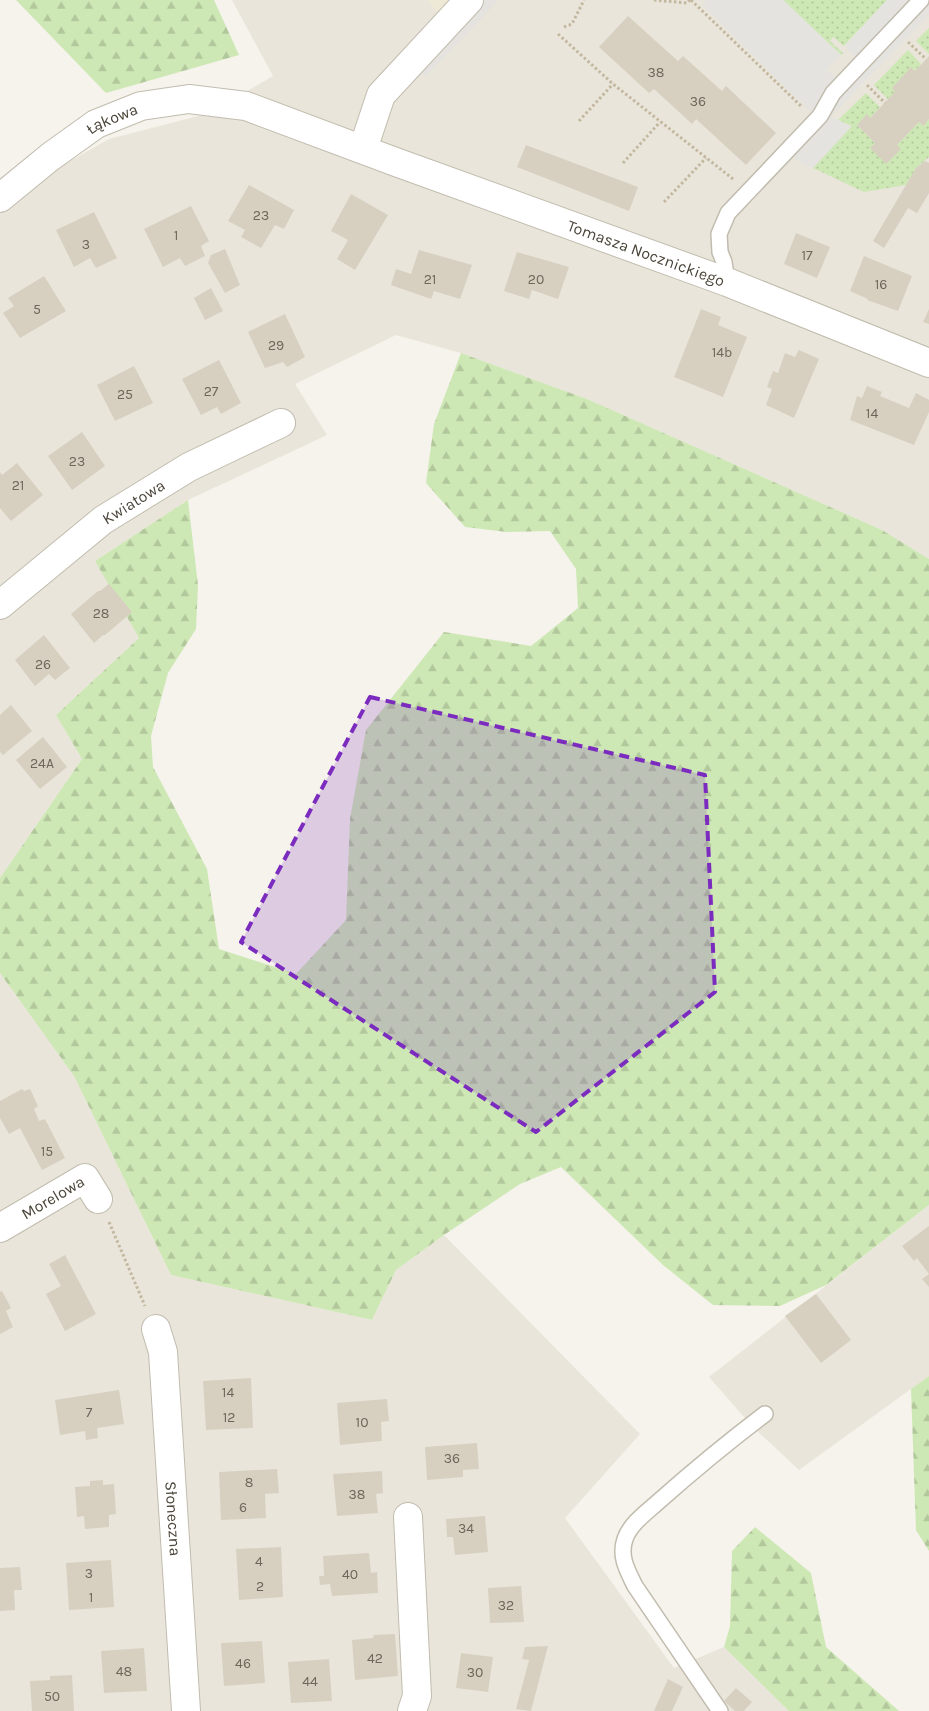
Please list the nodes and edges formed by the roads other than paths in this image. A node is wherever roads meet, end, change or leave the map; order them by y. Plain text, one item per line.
1 (469, 0) edge
2 (921, 0) edge
3 (246, 106) joint
4 (363, 149) junction
5 (0, 198) edge
6 (726, 282) junction
7 (929, 364) edge
8 (281, 423) dead end
9 (0, 605) edge
10 (98, 1199) road end
11 (0, 1228) edge
12 (156, 1329) road end
13 (764, 1414) dead end
14 (408, 1517) dead end
15 (186, 1711) edge
16 (412, 1711) edge
17 (720, 1711) edge

1 - 4 street
2 - 6 lane
3 - 4 street, Tomasza Nocznickiego
3 - 5 street, Łąkowa
4 - 6 street, Tomasza Nocznickiego
6 - 7 street, Tomasza Nocznickiego
8 - 9 street, Kwiatowa
10 - 11 street, Morelowa
12 - 15 street, Słoneczna
13 - 17 lane
14 - 16 street

